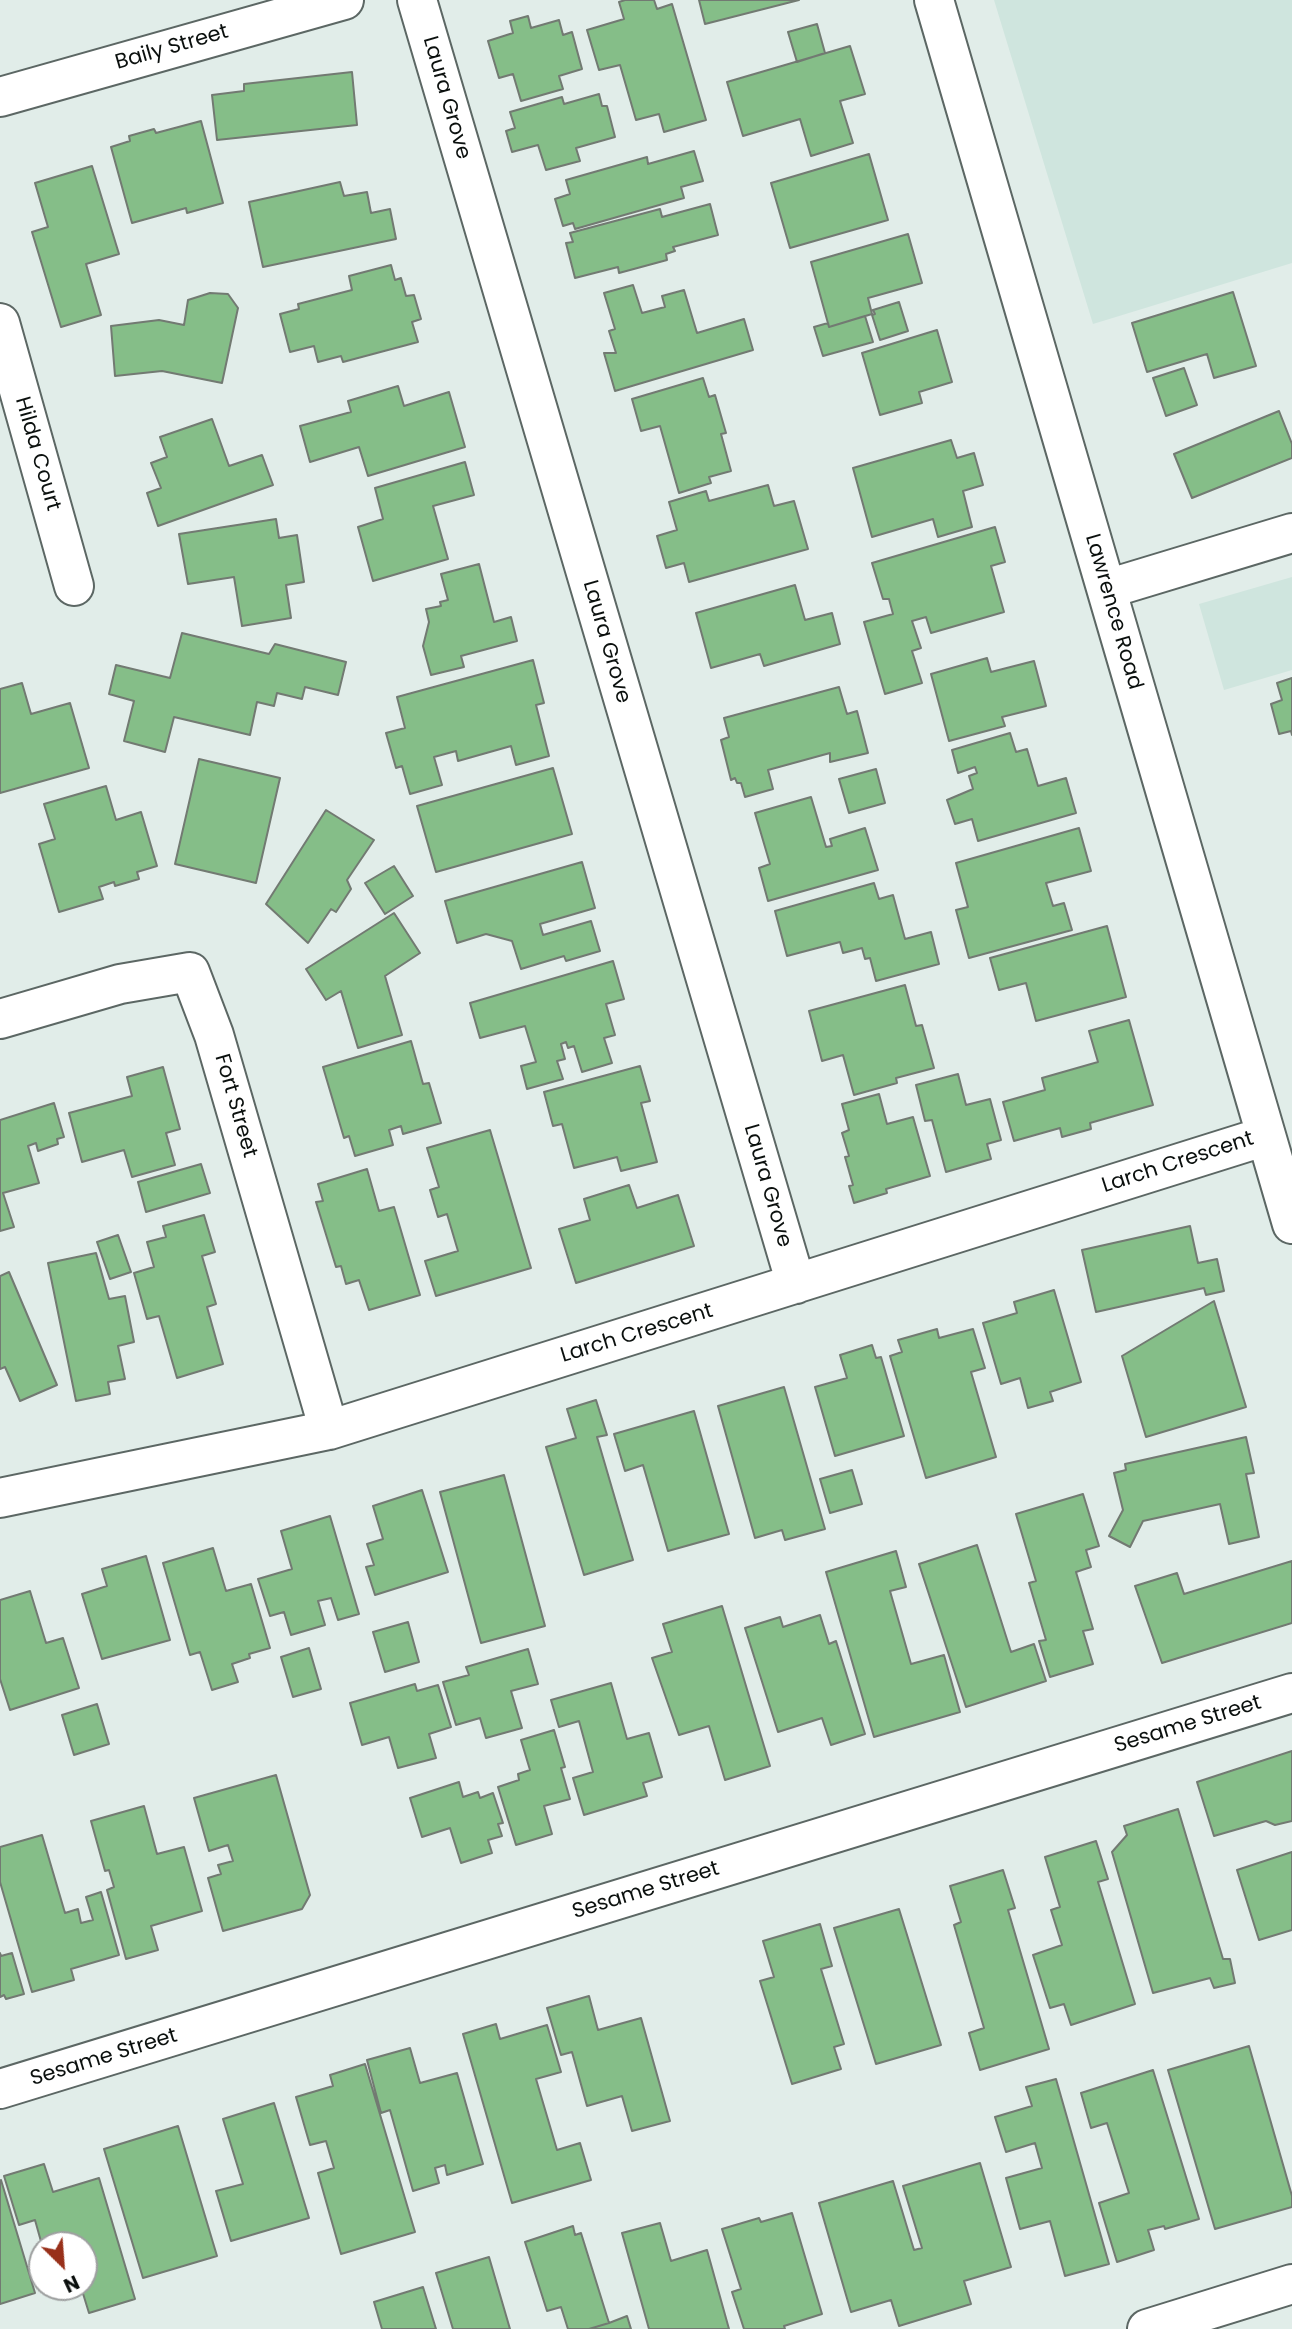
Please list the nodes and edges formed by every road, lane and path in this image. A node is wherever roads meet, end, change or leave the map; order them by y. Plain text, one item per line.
1 (344, 0) edge
2 (417, 0) edge
3 (934, 0) edge
4 (0, 97) edge
5 (0, 323) edge
6 (1292, 533) edge
7 (74, 586) dead end
8 (1107, 589) junction
9 (0, 1018) edge
10 (1266, 1136) junction
11 (1292, 1224) edge
12 (796, 1284) junction
13 (329, 1430) junction
14 (0, 1498) edge
15 (1292, 1693) edge
16 (0, 2090) edge
17 (1292, 2284) edge
18 (1147, 2329) edge

1 - 4 street, Baily Street
2 - 12 street, Laura Grove
3 - 8 street, Lawrence Road
5 - 7 street, Hilda Court
6 - 8 street
8 - 10 street, Lawrence Road
9 - 13 street, Fort Street
10 - 11 street, Lawrence Road
10 - 12 street, Larch Crescent
12 - 13 street, Larch Crescent
13 - 14 street, Larch Crescent
15 - 16 street, Sesame Street
17 - 18 street

